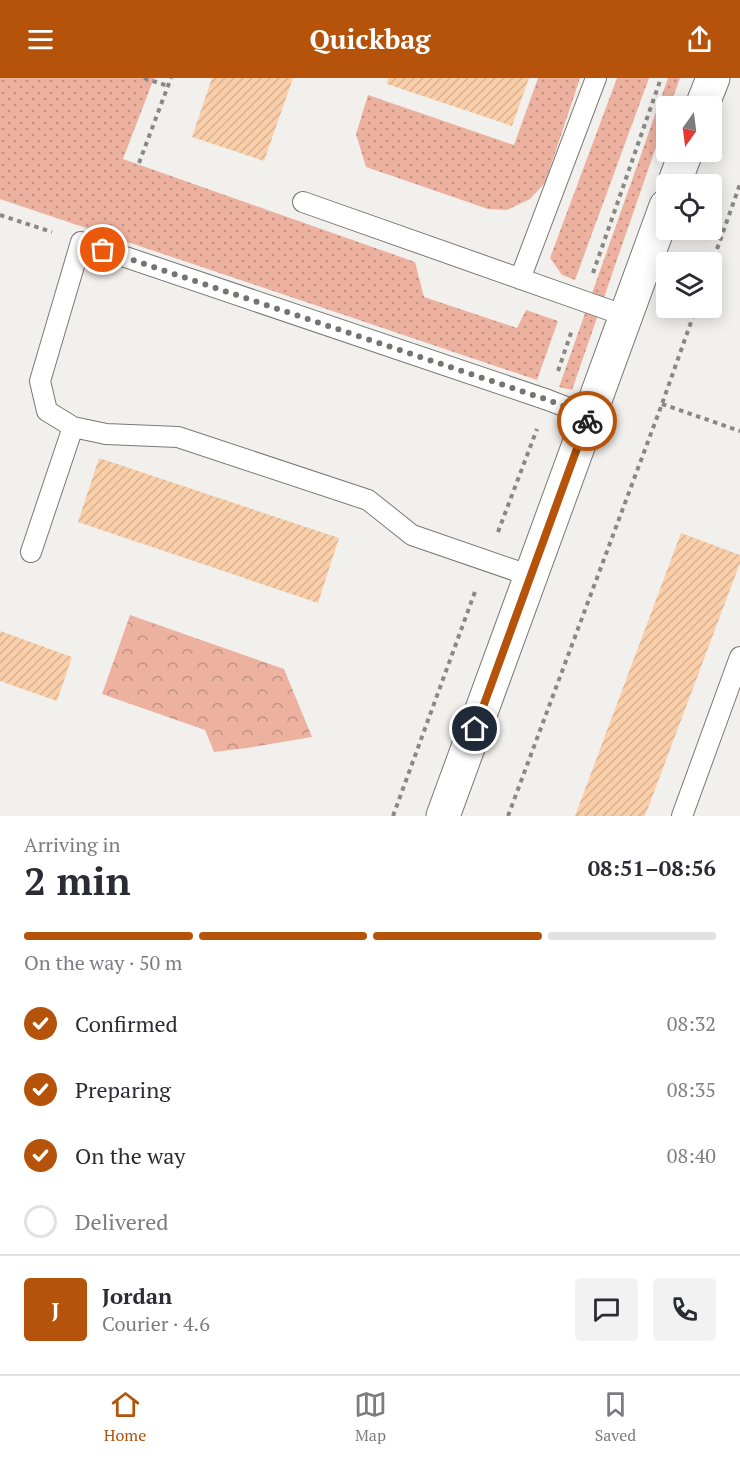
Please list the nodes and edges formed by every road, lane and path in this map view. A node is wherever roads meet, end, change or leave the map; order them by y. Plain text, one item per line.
1 (144, 78) edge
2 (171, 78) edge
3 (596, 78) edge
4 (661, 78) edge
5 (712, 78) edge
6 (168, 86) junction
7 (706, 96) edge
8 (139, 164) dead end
9 (740, 184) edge
10 (303, 202) dead end
11 (0, 215) edge
12 (656, 234) edge
13 (81, 242) junction
14 (716, 252) edge
15 (520, 279) junction
16 (583, 301) junction
17 (626, 316) junction
18 (692, 318) edge
19 (548, 400) junction
20 (662, 404) junction
21 (589, 416) junction
22 (73, 428) junction
23 (740, 431) edge
24 (31, 552) dead end
25 (486, 561) junction
26 (531, 576) junction
27 (740, 657) edge
28 (393, 816) edge
29 (443, 816) edge
30 (508, 816) edge
31 (682, 816) edge

1 - 6 path
2 - 6 path
3 - 15 lane
4 - 16 path
5 - 7 street
6 - 8 path
9 - 14 path
10 - 15 lane
11 - 13 path
12 - 17 street
13 - 19 lane
13 - 22 lane
15 - 16 lane
16 - 17 lane
16 - 19 path
17 - 21 street
18 - 20 path
19 - 21 lane
19 - 25 path
20 - 23 path
20 - 30 path
21 - 26 street
22 - 24 lane
22 - 25 lane
25 - 26 lane
25 - 28 path
26 - 29 street
27 - 31 lane

